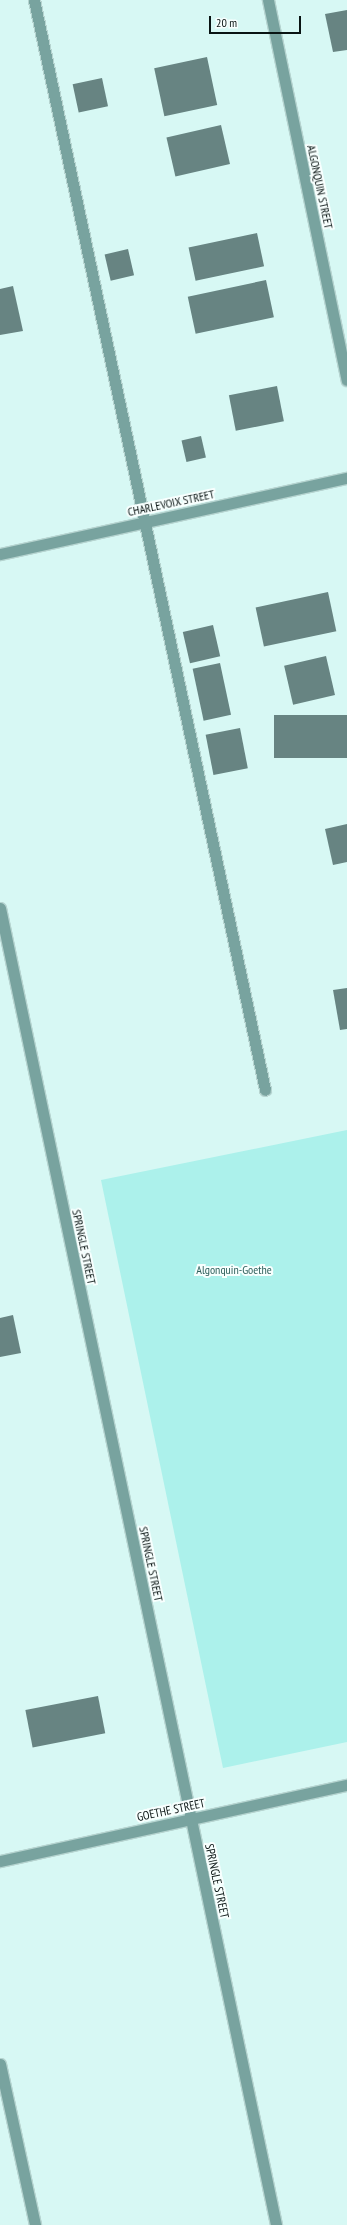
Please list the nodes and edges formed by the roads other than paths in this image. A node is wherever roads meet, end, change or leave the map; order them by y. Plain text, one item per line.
1 (34, 0) edge
2 (268, 0) edge
3 (347, 380) edge
4 (347, 478) edge
5 (145, 522) junction
6 (0, 554) edge
7 (0, 908) edge
8 (265, 1090) dead end
9 (347, 1785) edge
10 (191, 1819) junction
11 (0, 1861) edge
12 (0, 2064) edge
13 (35, 2225) edge
14 (276, 2225) edge

1 - 5 street
2 - 3 street, ALGONQUIN STREET
4 - 5 street, CHARLEVOIX STREET
5 - 6 street, CHARLEVOIX STREET
5 - 8 street
7 - 10 street, SPRINGLE STREET
9 - 10 street, GOETHE STREET
10 - 11 street, GOETHE STREET
10 - 14 street, SPRINGLE STREET
12 - 13 street

